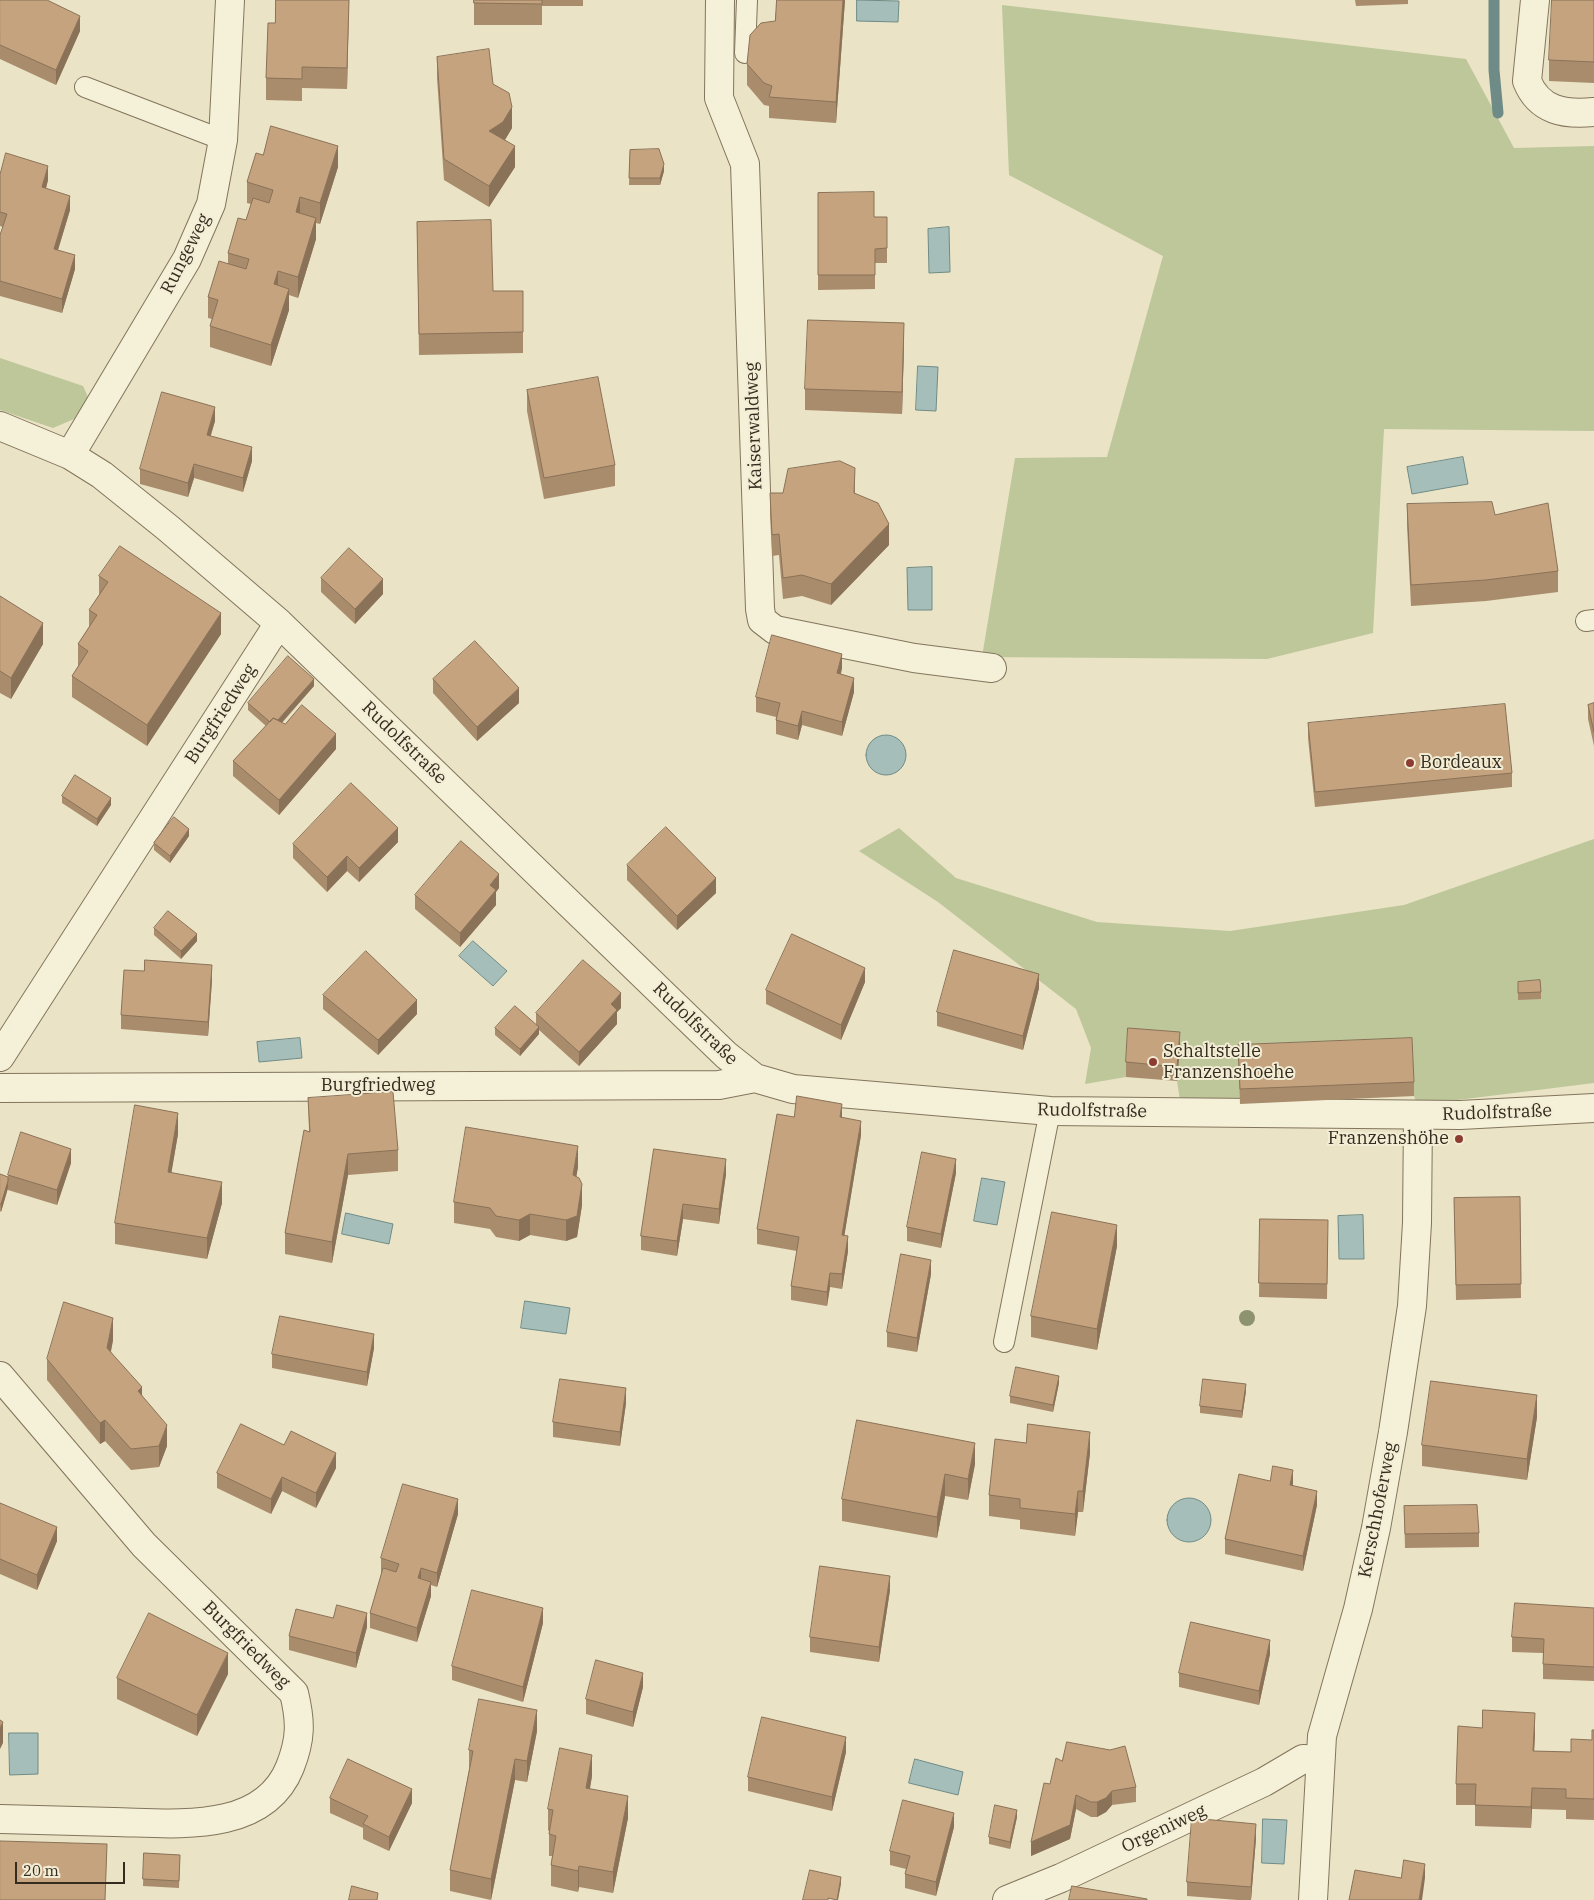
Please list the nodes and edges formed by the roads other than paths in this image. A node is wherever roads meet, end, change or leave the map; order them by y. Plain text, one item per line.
1 (230, 0) edge
2 (720, 0) edge
3 (747, 0) edge
4 (1536, 0) edge
5 (745, 53) dead end
6 (85, 87) dead end
7 (1594, 112) edge
8 (223, 140) junction
9 (0, 426) edge
10 (70, 455) junction
11 (279, 623) junction
12 (992, 668) dead end
13 (0, 1056) edge
14 (755, 1078) junction
15 (0, 1088) edge
16 (1594, 1108) edge
17 (1050, 1111) junction
18 (1418, 1115) junction
19 (1004, 1342) dead end
20 (0, 1376) edge
21 (1320, 1760) junction
22 (0, 1819) edge
23 (1007, 1900) edge
24 (1313, 1900) edge

1 - 8 street, Rungeweg
2 - 12 street, Kaiserwaldweg
3 - 5 lane
4 - 7 street
6 - 8 lane
8 - 10 street, Rungeweg
9 - 10 street, Rudolfstraße
10 - 11 street, Rudolfstraße
11 - 13 street, Burgfriedweg
11 - 14 street, Rudolfstraße
14 - 15 street, Burgfriedweg
14 - 17 street, Rudolfstraße
16 - 18 street, Rudolfstraße
17 - 18 street, Rudolfstraße
17 - 19 lane
18 - 21 street, Kerschhoferweg
20 - 22 street, Burgfriedweg
21 - 23 street, Orgeniweg
21 - 24 street, Kerschhoferweg

